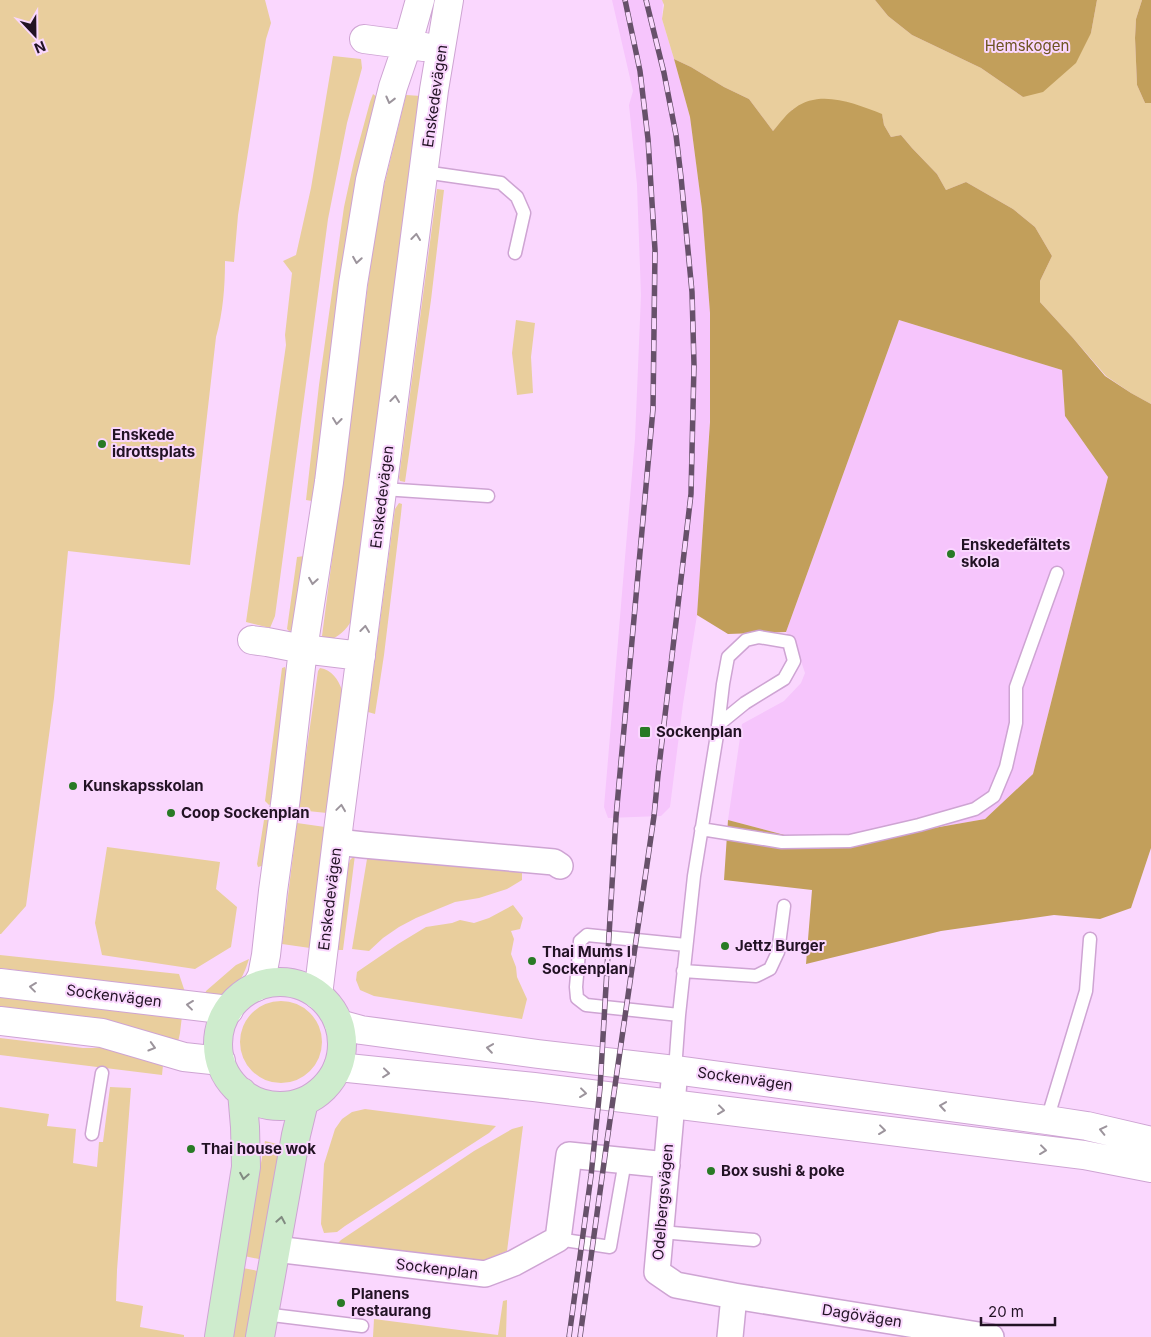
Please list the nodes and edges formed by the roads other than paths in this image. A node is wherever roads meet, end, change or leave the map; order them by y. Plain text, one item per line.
1 (420, 0) edge
2 (449, 0) edge
3 (364, 39) dead end
4 (407, 46) junction
5 (442, 49) junction
6 (424, 172) junction
7 (514, 253) dead end
8 (383, 490) junction
9 (488, 496) dead end
10 (1057, 573) dead end
11 (252, 640) dead end
12 (303, 649) junction
13 (361, 656) junction
14 (718, 725) junction
15 (701, 829) junction
16 (337, 842) junction
17 (560, 866) dead end
18 (784, 906) dead end
19 (1090, 939) dead end
20 (686, 945) junction
21 (684, 971) junction
22 (0, 983) edge
23 (256, 987) junction
24 (318, 995) junction
25 (229, 1010) junction
26 (679, 1015) junction
27 (0, 1022) edge
28 (339, 1024) junction
29 (221, 1061) junction
30 (338, 1067) junction
31 (675, 1070) junction
32 (102, 1073) dead end
33 (242, 1092) junction
34 (304, 1102) junction
35 (672, 1103) junction
36 (1047, 1120) junction
37 (92, 1134) dead end
38 (1151, 1141) edge
39 (625, 1161) junction
40 (667, 1165) junction
41 (1151, 1168) edge
42 (661, 1232) junction
43 (558, 1239) junction
44 (754, 1240) dead end
45 (275, 1249) junction
46 (734, 1296) junction
47 (262, 1326) edge
48 (362, 1326) dead end
49 (219, 1337) edge
50 (730, 1337) edge
51 (991, 1337) edge

1 - 4 street
2 - 5 street, Enskedevägen
3 - 4 street
4 - 5 street
4 -> 12 street
5 - 6 street, Enskedevägen
6 - 7 lane
8 -> 6 street, Enskedevägen
8 - 9 lane
13 -> 8 street, Enskedevägen
10 - 15 lane
11 - 12 street
12 - 13 street
12 - 23 street
16 -> 13 street, Enskedevägen
14 - 14 lane
14 - 15 lane
15 - 20 lane
16 - 17 street
16 - 24 street, Enskedevägen
18 - 21 lane
19 - 36 lane
20 - 21 lane
20 - 26 lane
21 - 26 lane
25 -> 22 street, Sockenvägen
23 - 24 main road
23 - 25 main road
24 - 28 main road
25 - 29 main road
26 - 31 lane
27 -> 29 street
28 - 30 main road
31 -> 28 street, Sockenvägen
29 - 33 main road
30 - 34 main road
30 -> 35 street
31 - 35 street, Odelbergsvägen
36 -> 31 street, Sockenvägen
32 - 37 lane
33 - 34 main road
33 -> 49 main road
45 -> 34 main road
35 - 40 street, Odelbergsvägen
35 -> 41 street
38 -> 36 street, Sockenvägen
39 - 40 street
39 - 43 street
39 - 43 lane
40 - 42 street, Odelbergsvägen
42 - 44 lane
42 - 46 street, Odelbergsvägen
43 - 45 street, Sockenplan
45 - 47 main road
46 - 50 street
46 - 51 street, Dagövägen
47 - 48 lane

